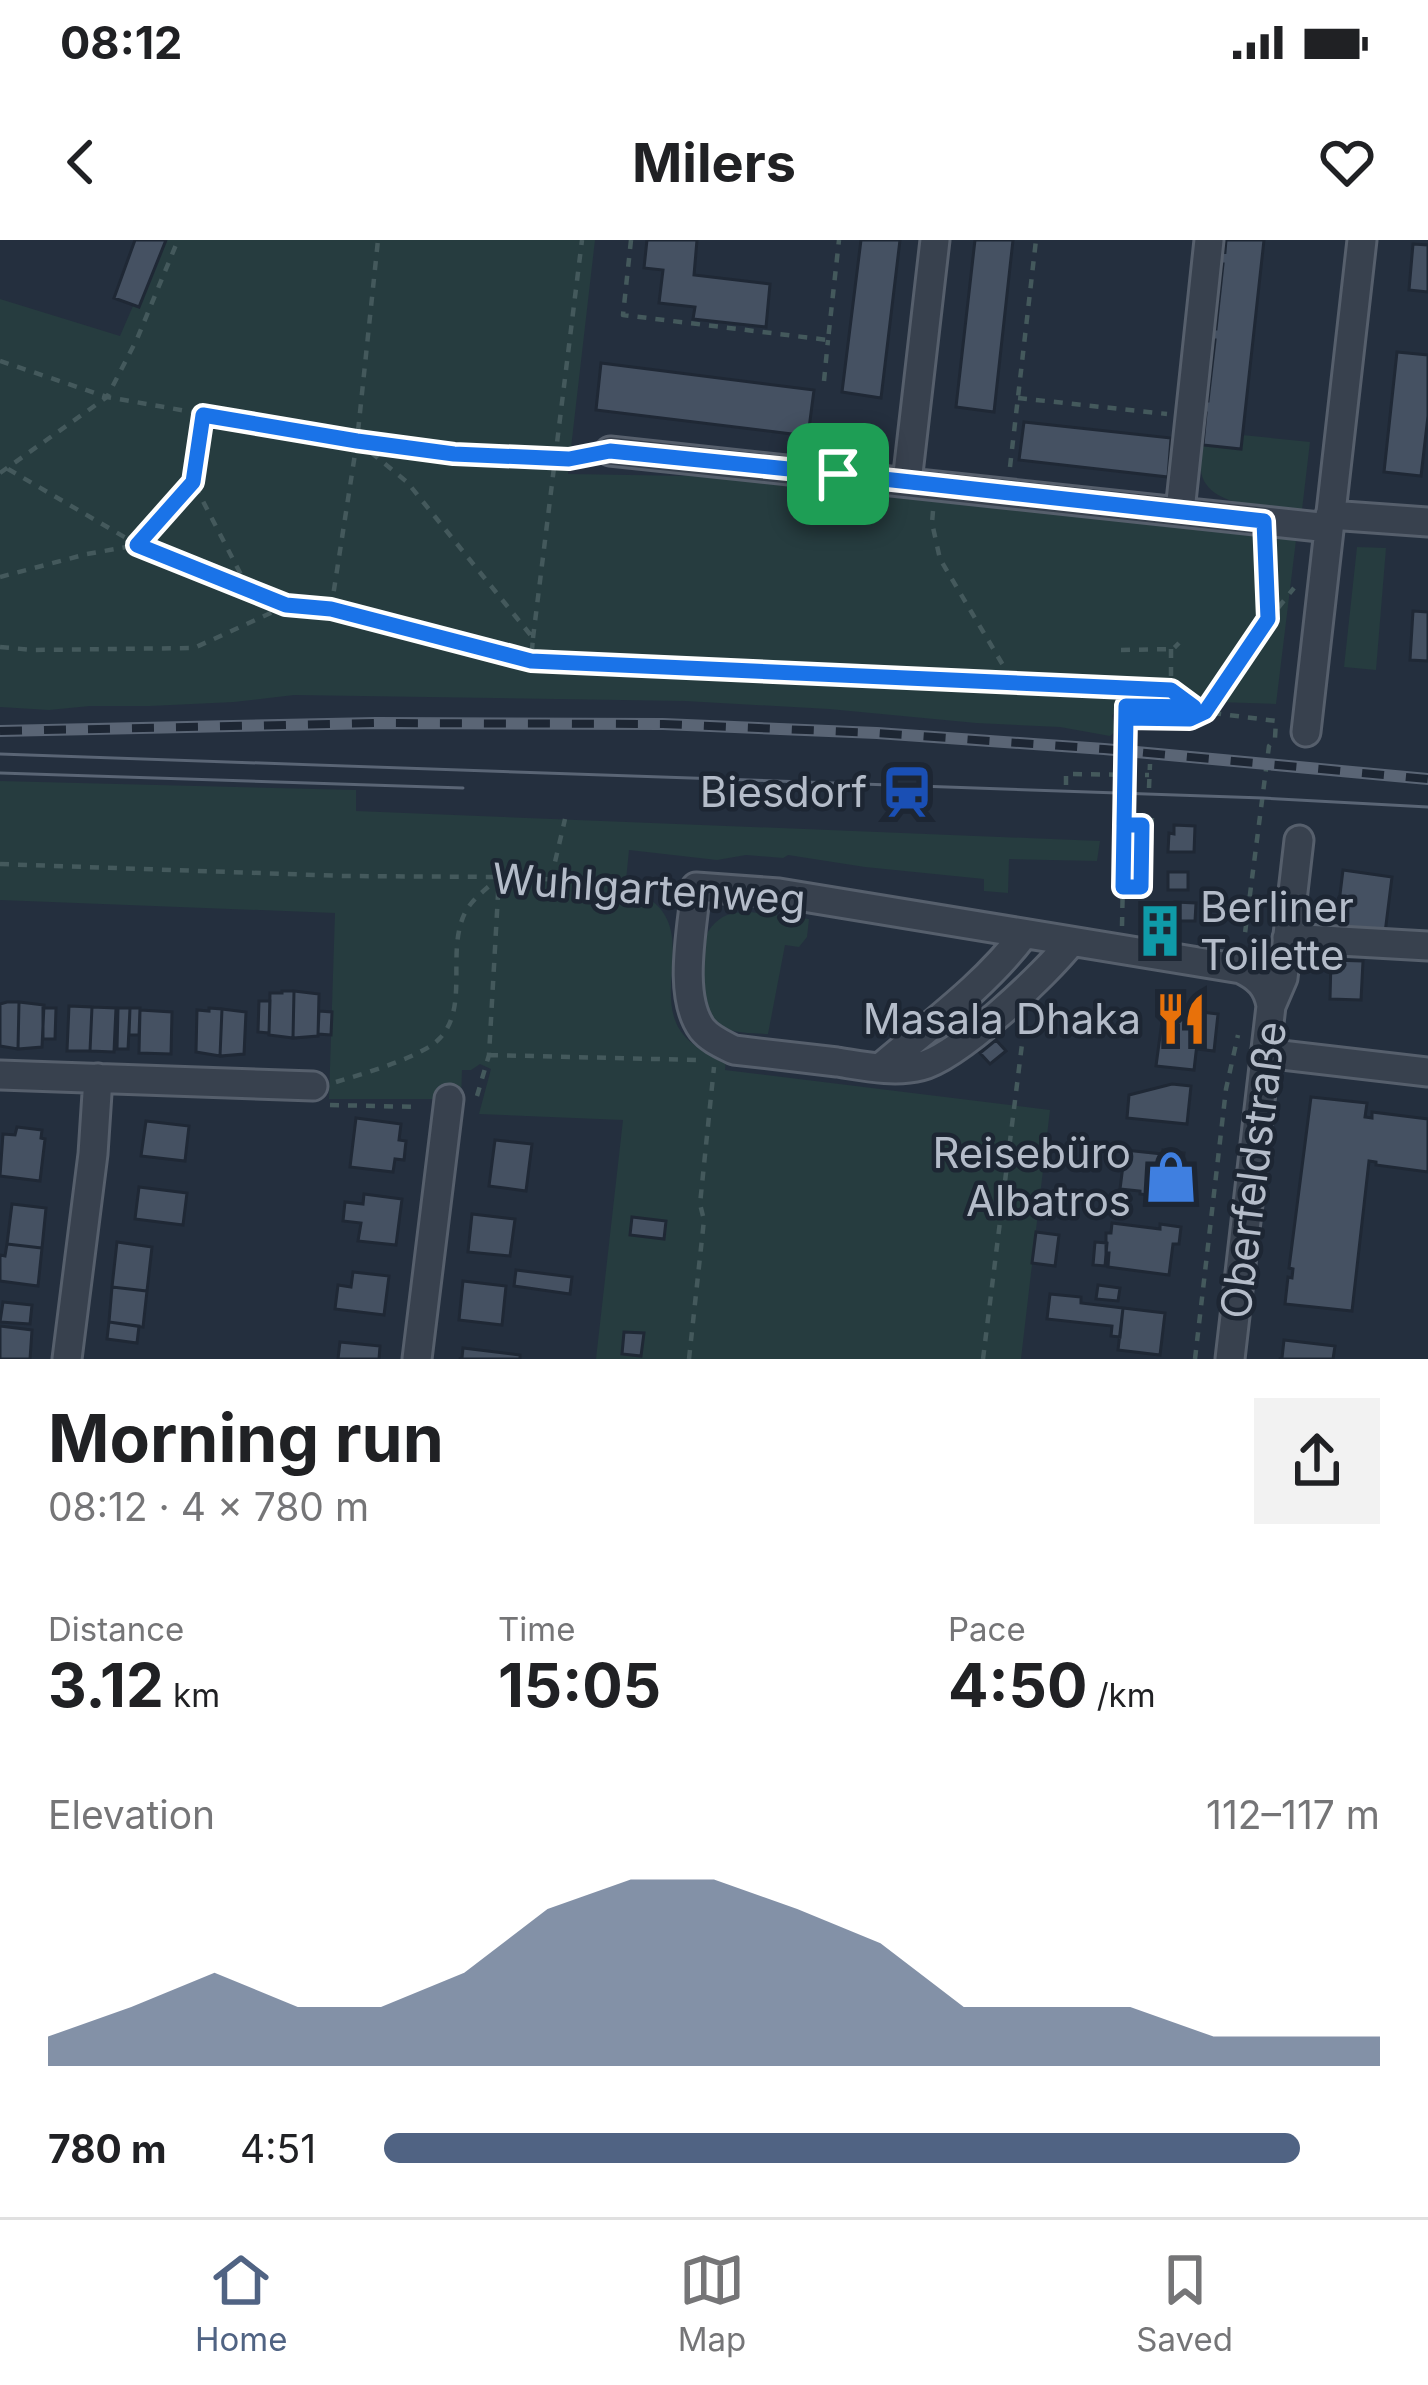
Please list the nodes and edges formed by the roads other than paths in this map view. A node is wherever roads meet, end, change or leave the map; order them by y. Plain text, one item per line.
1 (935, 240) edge
2 (1209, 240) edge
3 (1361, 240) edge
4 (610, 451) road end
5 (921, 483) junction
6 (1180, 511) junction
7 (1330, 522) junction
8 (1428, 522) edge
9 (1306, 732) dead end
10 (1299, 840) dead end
11 (1024, 934) junction
12 (1287, 938) junction
13 (1072, 942) junction
14 (1428, 946) edge
15 (1271, 1006) junction
16 (1265, 1053) junction
17 (880, 1068) junction
18 (1428, 1072) edge
19 (0, 1075) edge
20 (98, 1078) junction
21 (313, 1086) road end
22 (449, 1104) road end
23 (67, 1359) edge
24 (417, 1359) edge
25 (1230, 1359) edge

1 - 5 street
2 - 6 street
3 - 7 street
4 - 5 street
5 - 6 street
6 - 7 street
7 - 8 street
7 - 9 street
10 - 12 street, Oberfeldstraße
11 - 13 street, Wuhlgartenweg
11 - 17 street
11 - 17 street, Wuhlgartenweg
12 - 14 street
12 - 15 street, Oberfeldstraße
13 - 15 street, Wuhlgartenweg
13 - 17 street
15 - 16 street, Oberfeldstraße
16 - 18 street
16 - 25 street, Oberfeldstraße
19 - 20 street
20 - 21 street
20 - 23 street
22 - 24 street

